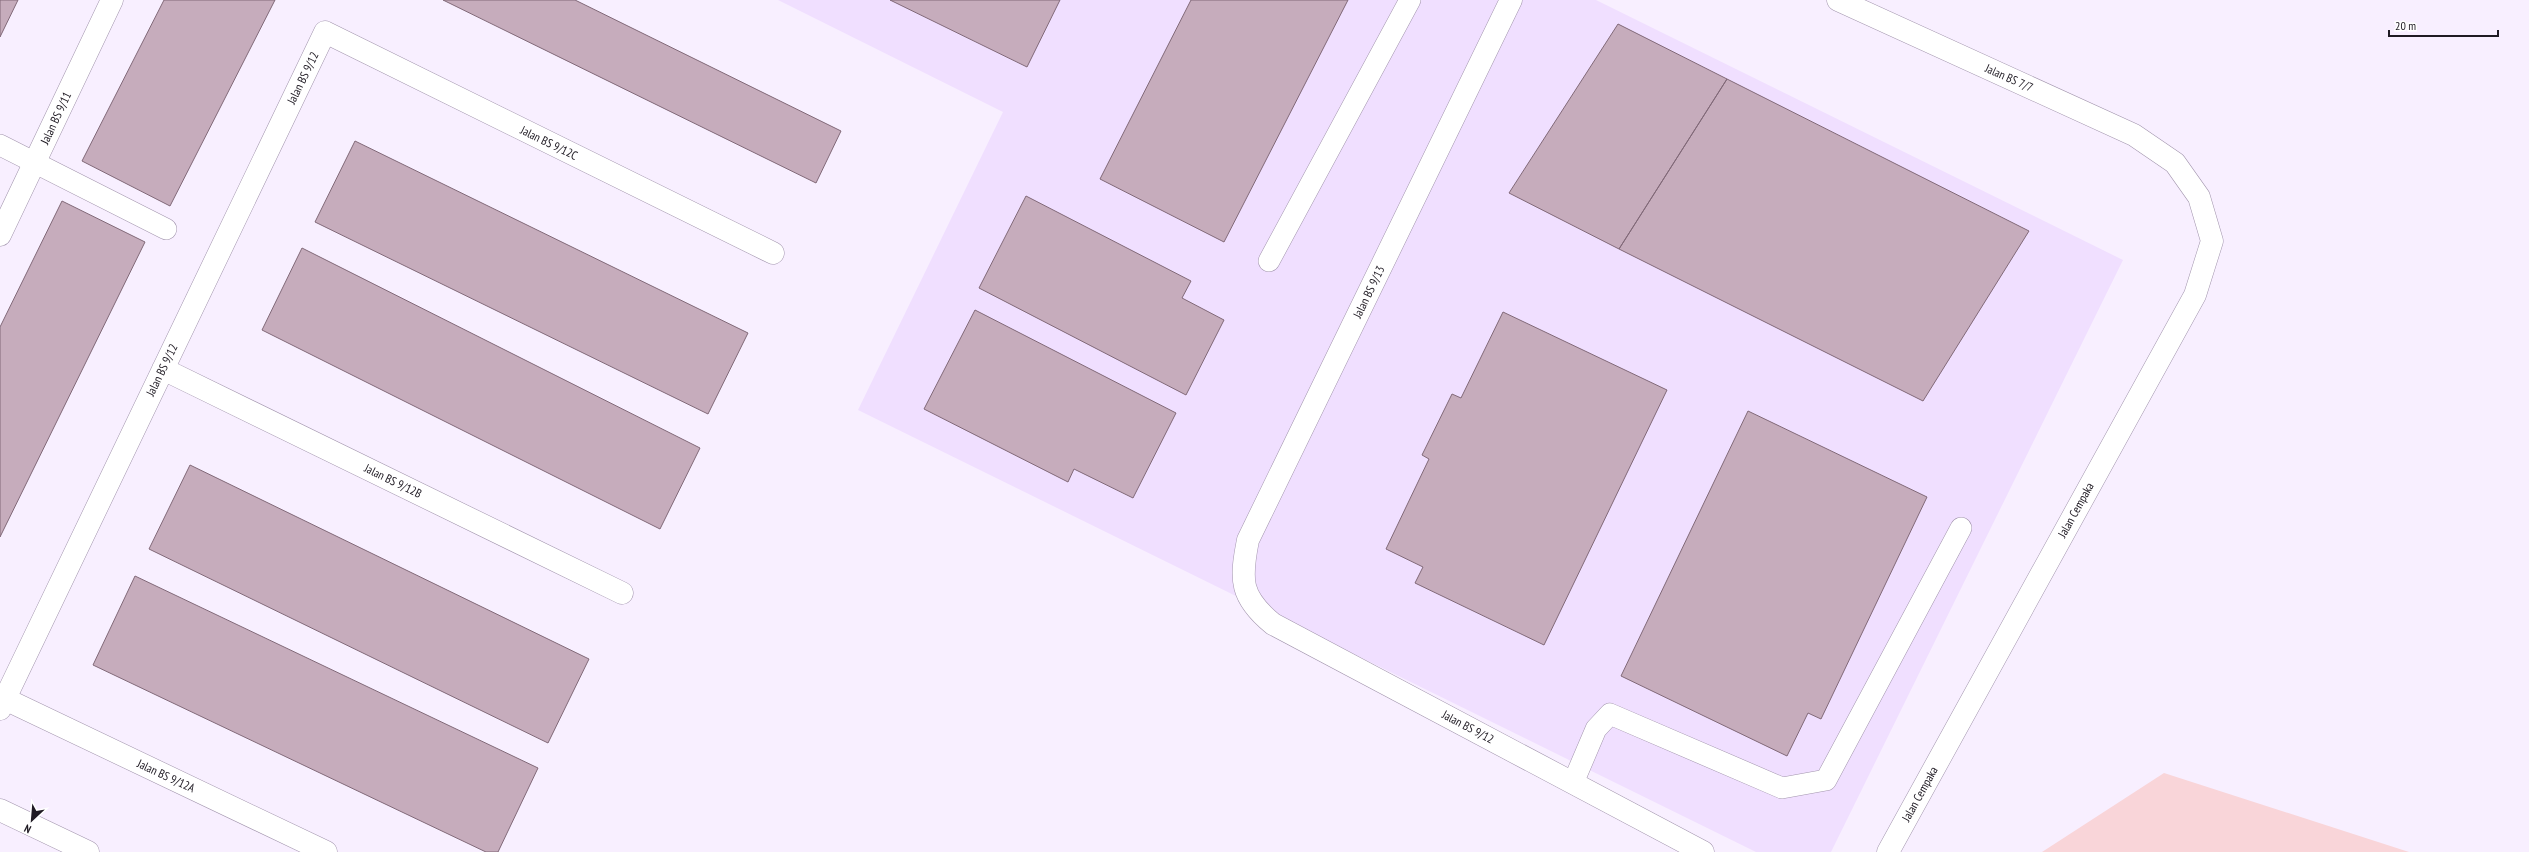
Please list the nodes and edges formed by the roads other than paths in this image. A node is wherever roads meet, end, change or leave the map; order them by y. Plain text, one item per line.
1 (112, 0) edge
2 (1410, 0) edge
3 (1511, 0) edge
4 (1838, 0) edge
5 (325, 32) joint
6 (0, 145) edge
7 (35, 163) junction
8 (2175, 163) joint
9 (166, 229) dead end
10 (0, 235) edge
11 (773, 253) dead end
12 (1268, 261) dead end
13 (163, 369) junction
14 (1961, 528) dead end
15 (1245, 589) joint
16 (622, 593) dead end
17 (2, 704) edge
18 (1573, 783) junction
19 (0, 810) edge
20 (88, 852) edge
21 (326, 852) edge
22 (1703, 852) edge
23 (1888, 852) edge

1 - 7 street, Jalan BS 9/11
2 - 12 lane
3 - 15 street, Jalan BS 9/13
4 - 8 street, Jalan BS 7/7
5 - 11 street, Jalan BS 9/12C
5 - 13 street, Jalan BS 9/12
6 - 7 lane
7 - 9 lane
7 - 10 street, Jalan BS 9/11
8 - 23 street, Jalan Cempaka
13 - 16 street, Jalan BS 9/12B
13 - 17 street, Jalan BS 9/12
14 - 18 lane
15 - 18 street, Jalan BS 9/12
17 - 21 street, Jalan BS 9/12A
18 - 22 street, Jalan BS 9/12
19 - 20 street

